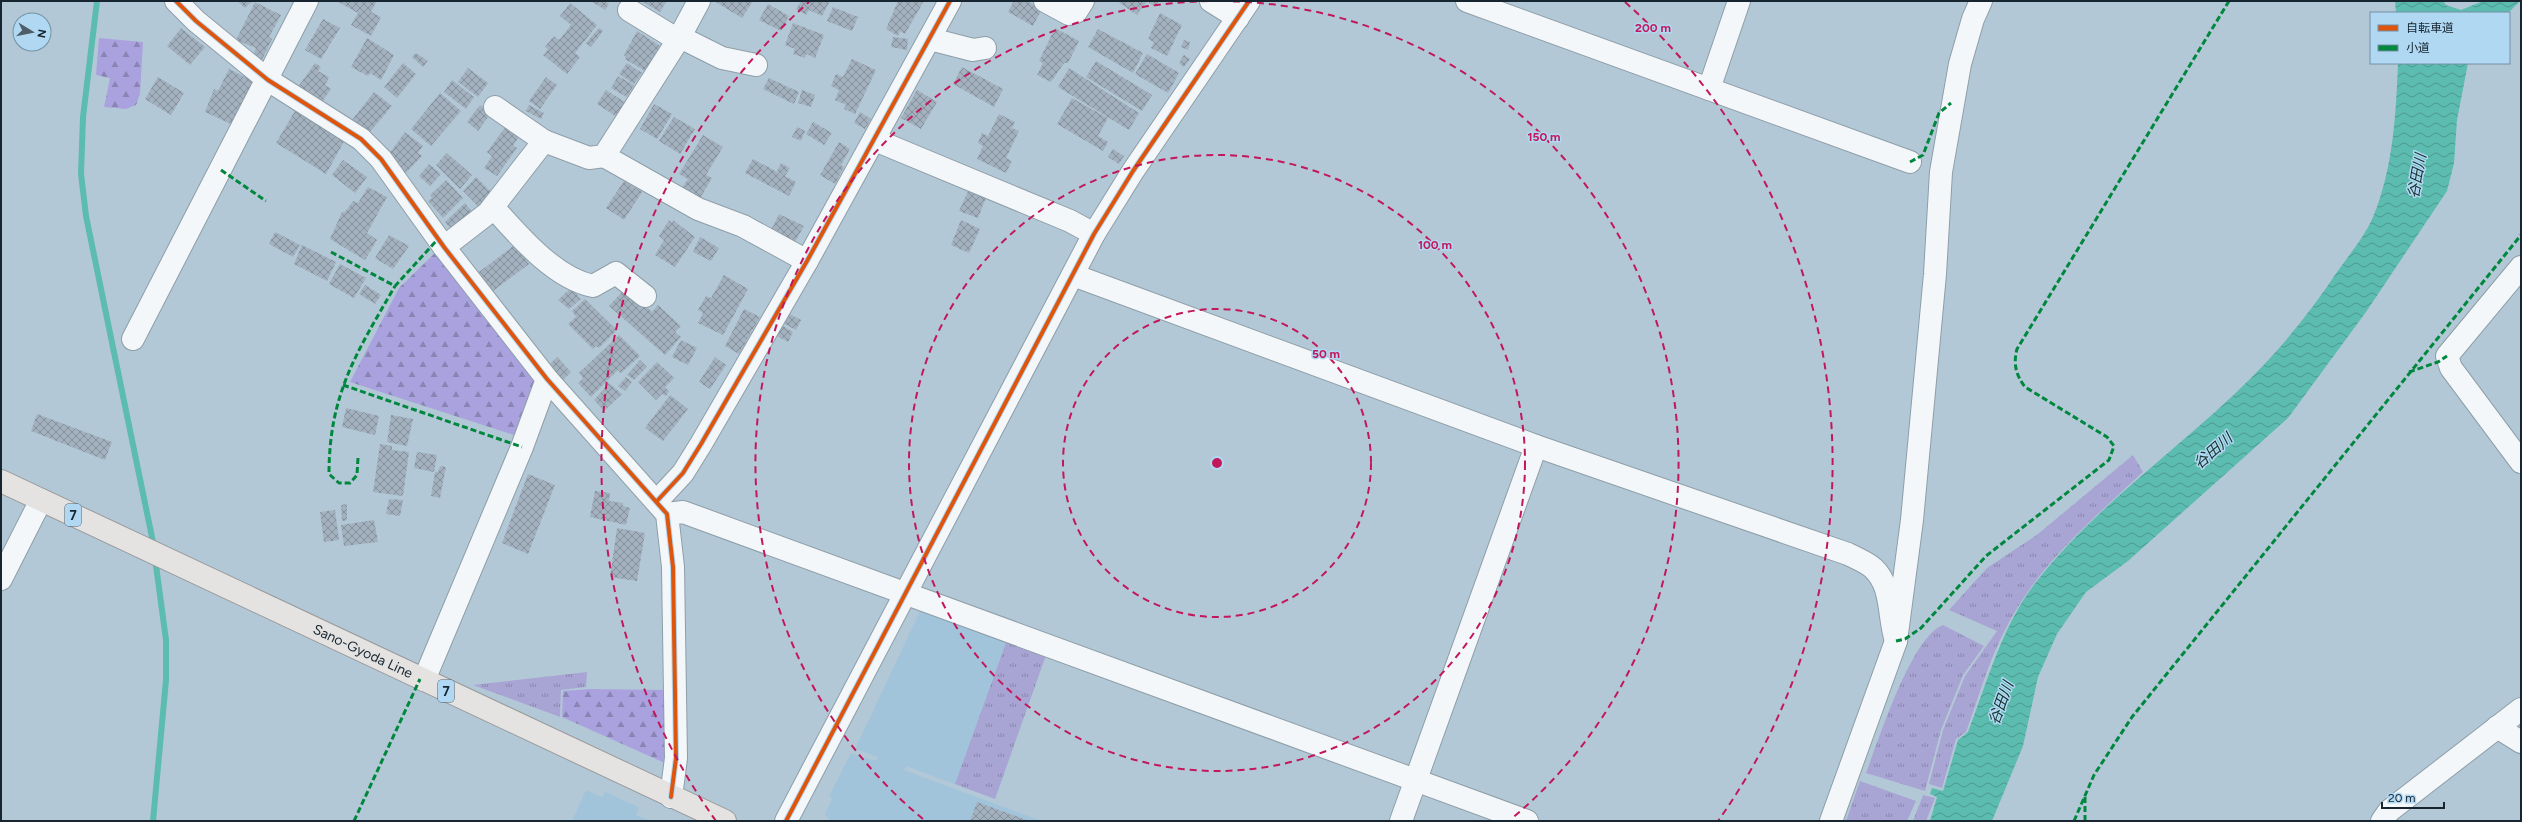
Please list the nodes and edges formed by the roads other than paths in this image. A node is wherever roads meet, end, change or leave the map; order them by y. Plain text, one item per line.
1 (176, 1) edge
2 (307, 1) edge
3 (699, 1) edge
4 (950, 1) edge
5 (1045, 1) edge
6 (1211, 1) edge
7 (1467, 1) edge
8 (1739, 1) edge
9 (1981, 1) edge
10 (1076, 7) edge
11 (629, 10) dead end
12 (1244, 10) edge
13 (1089, 24) dead end
14 (679, 38) junction
15 (930, 39) junction
16 (985, 48) dead end
17 (756, 65) dead end
18 (268, 80) junction
19 (1709, 89) junction
20 (495, 107) dead end
21 (875, 140) junction
22 (544, 141) junction
23 (604, 156) junction
24 (1910, 162) dead end
25 (493, 207) junction
26 (1094, 234) junction
27 (444, 247) junction
28 (807, 262) junction
29 (2521, 266) edge
30 (1073, 275) junction
31 (645, 296) dead end
32 (133, 339) dead end
33 (547, 379) junction
34 (1536, 446) junction
35 (2521, 462) edge
36 (1, 481) edge
37 (41, 500) junction
38 (662, 508) junction
39 (1, 579) edge
40 (905, 594) junction
41 (1896, 641) junction
42 (424, 680) junction
43 (2521, 709) edge
44 (2498, 727) junction
45 (2521, 742) edge
46 (1415, 780) junction
47 (671, 797) junction
48 (725, 821) edge
49 (786, 821) edge
50 (1401, 821) edge
51 (1527, 821) edge
52 (1831, 821) edge
53 (2382, 821) edge

1 - 18 street
2 - 18 street
3 - 14 street
4 - 15 street
5 - 10 street
6 - 12 street
7 - 19 street
8 - 19 street
9 - 41 street
10 - 13 street
11 - 14 street
12 - 26 street
14 - 17 street
14 - 23 street
15 - 16 street
15 - 21 street
18 - 27 street
18 - 32 street
19 - 24 street
20 - 22 street
21 - 26 street
21 - 28 street
22 - 23 street
22 - 25 street
23 - 28 street
25 - 27 street
25 - 31 street
26 - 30 street
27 - 33 street
28 - 38 street
29 - 35 street
30 - 34 street
30 - 40 street
33 - 38 street
33 - 42 street
34 - 41 street
34 - 46 street
36 - 37 main road, Sano-Gyoda Line / 7
37 - 39 street
37 - 42 main road, Sano-Gyoda Line / 7
38 - 40 street
38 - 47 street
40 - 46 street
40 - 49 street
41 - 52 street
42 - 47 main road, Sano-Gyoda Line / 7
43 - 44 street
44 - 45 street
44 - 53 street
46 - 50 street
46 - 51 street
47 - 48 main road, Sano-Gyoda Line / 7

